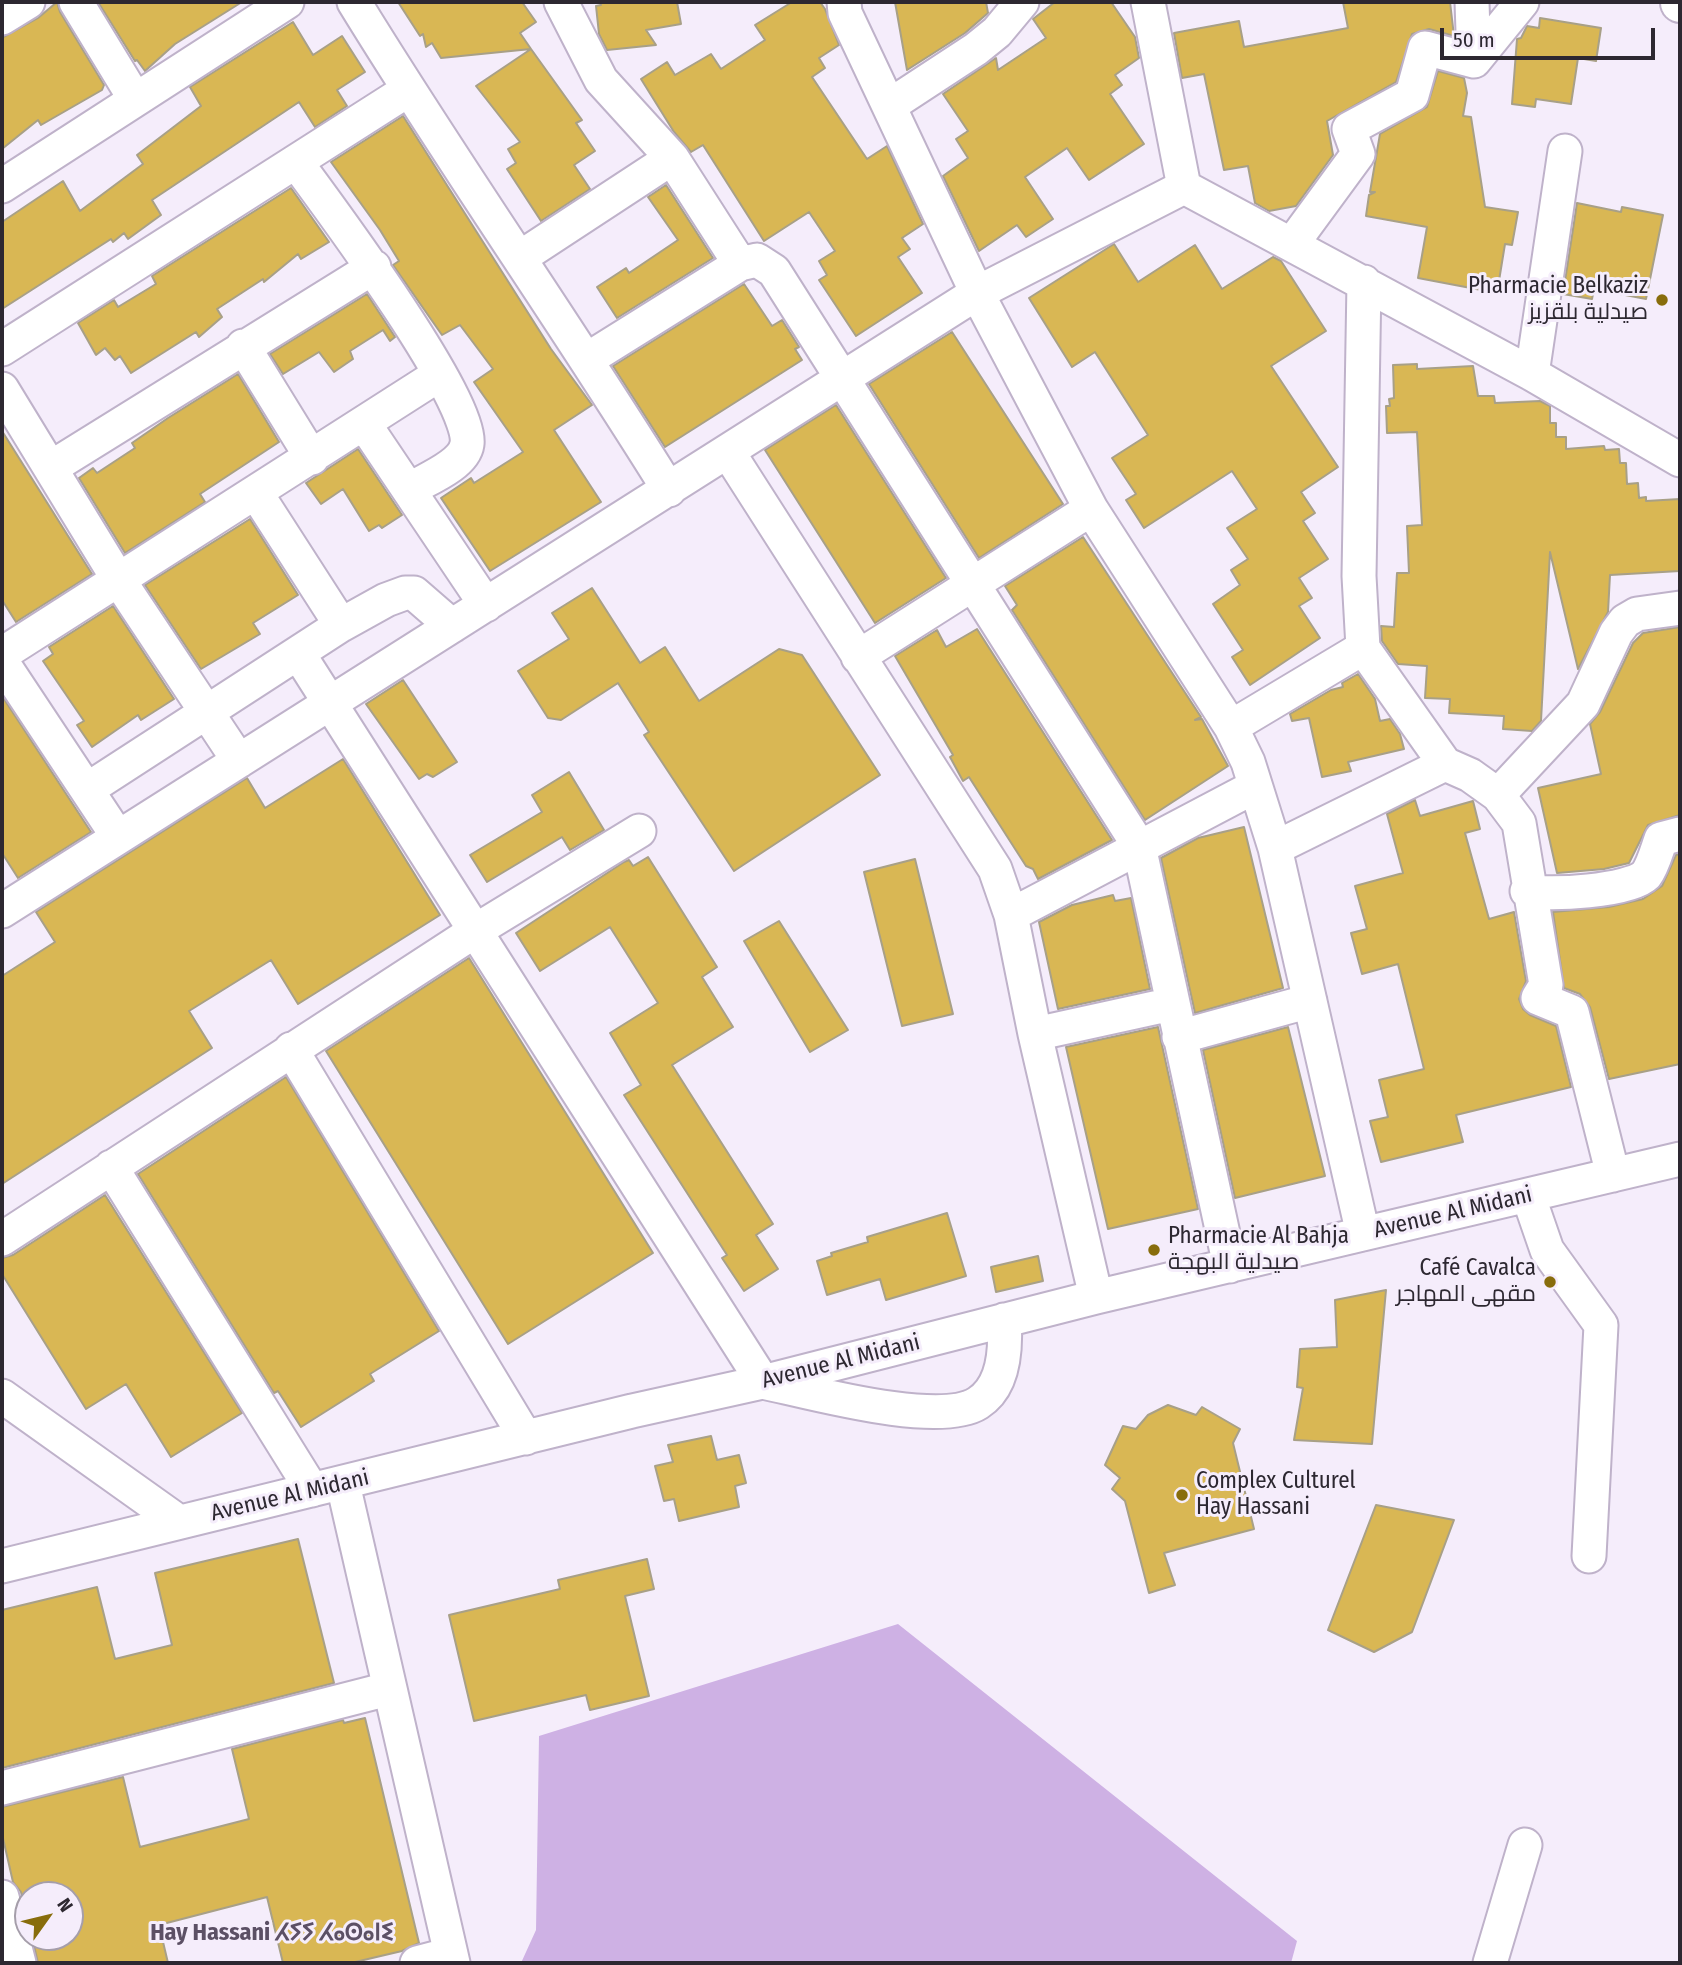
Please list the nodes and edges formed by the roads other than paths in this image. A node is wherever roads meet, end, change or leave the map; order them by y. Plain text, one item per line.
1 (28, 2) edge
2 (76, 2) edge
3 (287, 2) edge
4 (354, 2) edge
5 (561, 2) edge
6 (844, 2) edge
7 (1023, 2) edge
8 (1148, 2) edge
9 (1472, 2) edge
10 (1522, 2) edge
11 (2, 18) edge
12 (1475, 61) junction
13 (408, 90) junction
14 (135, 99) junction
15 (888, 106) junction
16 (1565, 151) dead end
17 (672, 158) junction
18 (296, 162) junction
19 (2, 186) edge
20 (1184, 187) junction
21 (1292, 244) junction
22 (521, 257) junction
23 (740, 264) junction
24 (374, 267) junction
25 (1364, 282) junction
26 (977, 293) junction
27 (243, 346) junction
28 (2, 348) edge
29 (588, 359) junction
30 (440, 374) junction
31 (1532, 374) junction
32 (844, 379) junction
33 (2, 389) edge
34 (365, 425) junction
35 (729, 452) junction
36 (312, 458) junction
37 (1680, 460) edge
38 (52, 467) junction
39 (410, 489) junction
40 (669, 490) junction
41 (256, 493) junction
42 (1091, 509) junction
43 (118, 579) junction
44 (976, 585) junction
45 (486, 605) junction
46 (1680, 608) edge
47 (341, 625) junction
48 (452, 626) junction
49 (1363, 648) junction
50 (298, 653) junction
51 (2, 654) edge
52 (858, 657) junction
53 (2, 662) edge
54 (331, 702) junction
55 (208, 712) junction
56 (1231, 727) junction
57 (239, 761) junction
58 (1445, 764) junction
59 (1254, 787) junction
60 (89, 789) junction
61 (1498, 795) junction
62 (639, 831) dead end
63 (1680, 834) edge
64 (118, 837) junction
65 (1139, 846) junction
66 (1275, 848) junction
67 (1527, 891) junction
68 (2, 911) edge
69 (1012, 915) junction
70 (475, 931) junction
71 (1310, 1001) junction
72 (1172, 1004) junction
73 (1035, 1034) junction
74 (1179, 1037) junction
75 (291, 1049) junction
76 (1680, 1159) edge
77 (111, 1167) junction
78 (1613, 1175) junction
79 (1528, 1195) junction
80 (1363, 1234) junction
81 (2, 1238) edge
82 (1230, 1266) junction
83 (1096, 1297) junction
84 (1004, 1320) junction
85 (763, 1382) junction
86 (2, 1396) edge
87 (526, 1438) junction
88 (328, 1487) junction
89 (179, 1522) junction
90 (1589, 1556) dead end
91 (2, 1566) edge
92 (388, 1689) junction
93 (2, 1788) edge
94 (1525, 1844) dead end
95 (2, 1897) edge
96 (452, 1959) edge
97 (19, 1963) edge
98 (417, 1963) edge
99 (1490, 1963) edge

1 - 11 street
2 - 14 street
3 - 14 street
4 - 13 street
5 - 17 street
6 - 15 street
7 - 15 street
8 - 20 street
9 - 12 street
10 - 12 street
12 - 21 street
13 - 18 street
13 - 22 street
14 - 19 street
15 - 26 street
16 - 31 street
17 - 22 street
17 - 23 street
18 - 24 street
18 - 28 street
20 - 21 street
20 - 26 street
21 - 25 street
22 - 29 street
23 - 29 street
23 - 32 street
24 - 27 street
24 - 30 street
25 - 31 street
25 - 49 street
26 - 32 street
26 - 42 street
27 - 36 street
27 - 38 street
29 - 40 street
30 - 34 street
30 - 39 street
31 - 37 street
32 - 35 street
32 - 44 street
33 - 38 street
34 - 36 street
34 - 39 street
35 - 40 street
35 - 52 street
36 - 41 street
38 - 43 street
39 - 45 street
40 - 45 street
41 - 43 street
41 - 47 street
42 - 44 street
42 - 56 street
43 - 51 street
43 - 55 street
44 - 52 street
44 - 65 street
45 - 48 street
46 - 61 street
47 - 48 street
47 - 50 street
48 - 54 street
49 - 56 street
49 - 58 street
50 - 54 street
50 - 55 street
52 - 69 street
53 - 60 street
54 - 57 street
54 - 70 street
55 - 57 street
55 - 60 street
56 - 59 street
57 - 64 street
58 - 61 street
58 - 66 street
59 - 65 street
59 - 66 street
60 - 64 street
61 - 67 street
62 - 70 street
63 - 67 street
64 - 68 street
65 - 69 street
65 - 72 street
66 - 71 street
67 - 78 street
69 - 73 street
70 - 75 street
70 - 85 street
71 - 74 street
71 - 80 street
72 - 73 street
72 - 74 street
73 - 83 street
74 - 82 street
75 - 77 street
75 - 87 street
76 - 78 street, Avenue Al Midani
77 - 81 street
77 - 88 street
78 - 79 street, Avenue Al Midani
79 - 80 street, Avenue Al Midani
79 - 90 street
80 - 82 street, Avenue Al Midani
82 - 83 street, Avenue Al Midani
83 - 84 street, Avenue Al Midani
84 - 85 street, Avenue Al Midani
84 - 85 street
85 - 87 street, Avenue Al Midani
86 - 89 street
87 - 88 street, Avenue Al Midani
88 - 89 street, Avenue Al Midani
88 - 92 street
89 - 91 street, Avenue Al Midani
92 - 93 street
92 - 96 street
94 - 99 street
95 - 97 street
96 - 98 street

